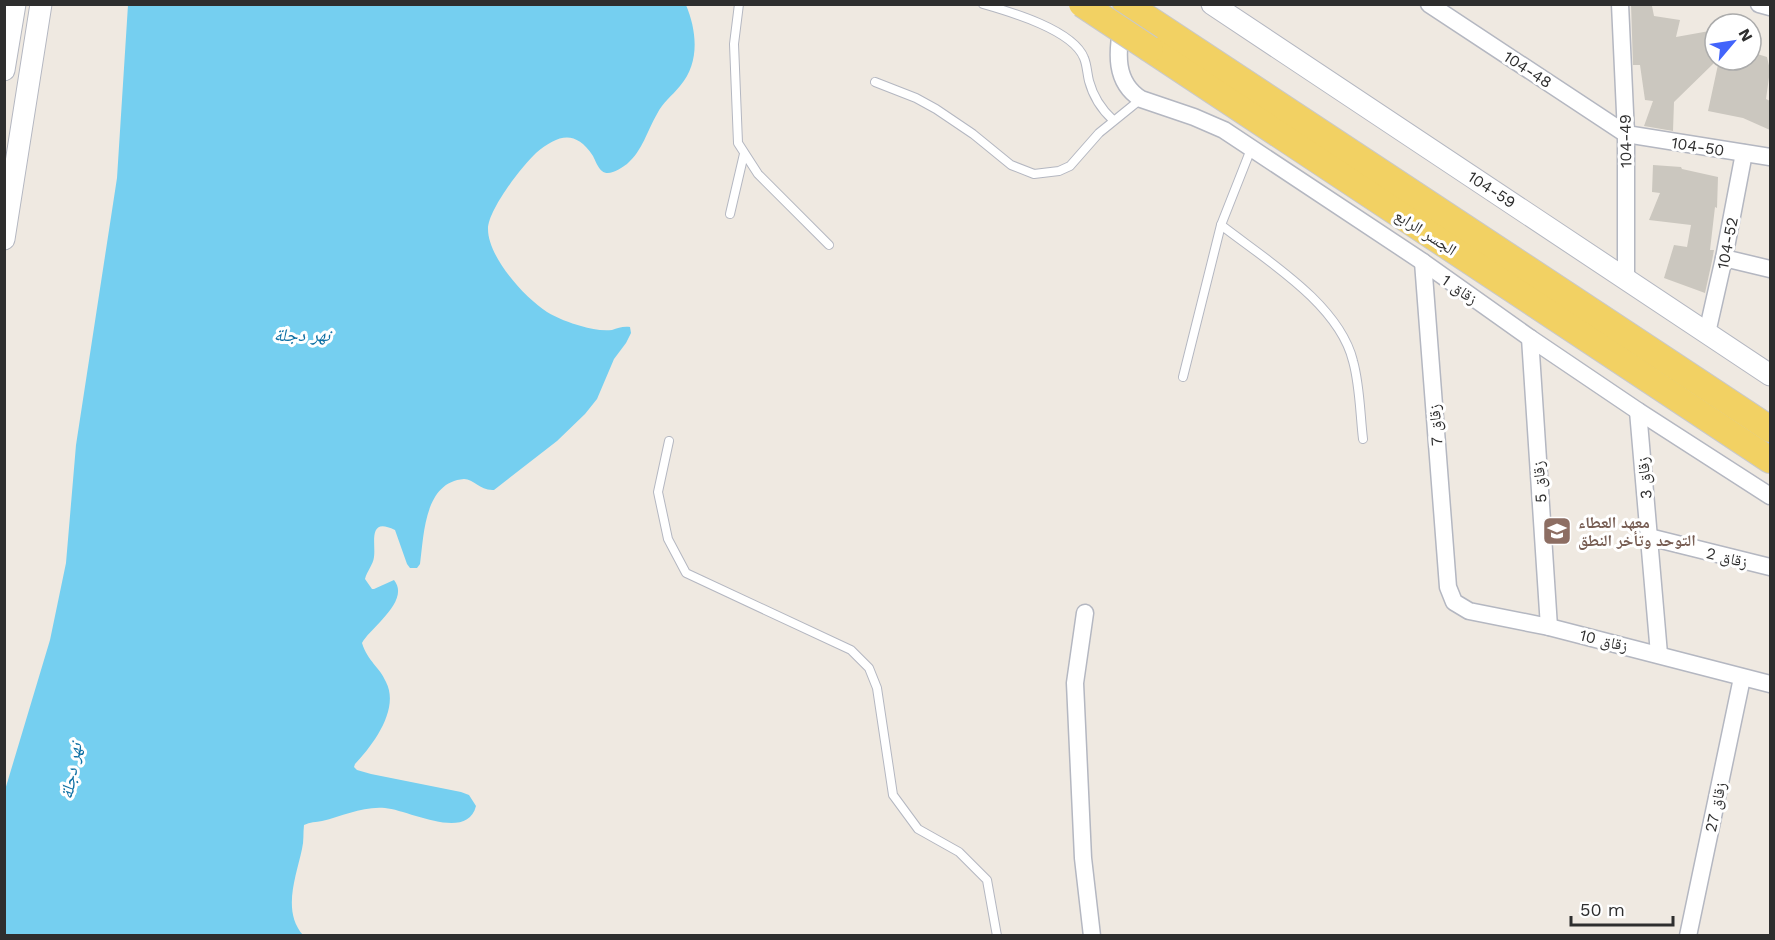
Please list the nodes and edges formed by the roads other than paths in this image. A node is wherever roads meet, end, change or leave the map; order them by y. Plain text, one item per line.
1 (15, 4) edge
2 (41, 4) edge
3 (739, 4) edge
4 (983, 4) edge
5 (1082, 4) edge
6 (1126, 4) edge
7 (1212, 4) edge
8 (1430, 4) edge
9 (1620, 4) edge
10 (1759, 4) edge
11 (1770, 7) edge
12 (4, 70) edge
13 (874, 82) dead end
14 (1141, 99) junction
15 (1113, 120) junction
16 (1626, 134) junction
17 (1251, 149) junction
18 (1744, 153) junction
19 (744, 154) junction
20 (1770, 157) edge
21 (730, 214) dead end
22 (1221, 225) junction
23 (4, 239) edge
24 (829, 245) dead end
25 (1724, 258) junction
26 (1423, 262) junction
27 (1770, 269) edge
28 (1626, 278) junction
29 (1707, 333) junction
30 (1530, 338) junction
31 (1770, 375) edge
32 (1183, 377) dead end
33 (1638, 411) junction
34 (1770, 429) edge
35 (1363, 439) dead end
36 (669, 441) dead end
37 (1770, 460) edge
38 (1770, 496) edge
39 (1649, 537) junction
40 (1770, 567) edge
41 (1448, 587) joint
42 (1085, 613) dead end
43 (1549, 627) junction
44 (1659, 654) junction
45 (1742, 678) junction
46 (1770, 684) edge
47 (997, 936) edge
48 (1092, 936) edge
49 (1688, 936) edge

1 - 12 street
2 - 23 street
3 - 19 lane
4 - 15 lane
5 - 37 main road, الجسر الرابع, bridge
6 - 14 street
6 - 34 main road, الجسر الرابع
7 - 28 street, 104-59
8 - 16 street, 104-48
9 - 16 street, 104-49
10 - 11 street
13 - 15 lane
14 - 15 lane
14 - 17 street, زقاق 1
16 - 18 street, 104-50
16 - 28 street, 104-49
17 - 22 lane
17 - 26 street, زقاق 1
18 - 20 street, 104-50
18 - 25 street, 104-52
19 - 21 lane
19 - 24 lane
22 - 32 lane
22 - 35 lane
25 - 27 street
25 - 29 street, 104-52
26 - 30 street, زقاق 1
26 - 41 street, زقاق 7
28 - 29 street, 104-59
29 - 31 street, 104-59
30 - 33 street, زقاق 1
30 - 43 street, زقاق 5
33 - 38 street, زقاق 1
33 - 39 street, زقاق 3
36 - 47 lane
39 - 40 street, زقاق 2
39 - 44 street, زقاق 3
41 - 43 street, زقاق 10
42 - 48 street
43 - 44 street, زقاق 10
44 - 45 street, زقاق 10
45 - 46 street, زقاق 10
45 - 49 street, زقاق 27

